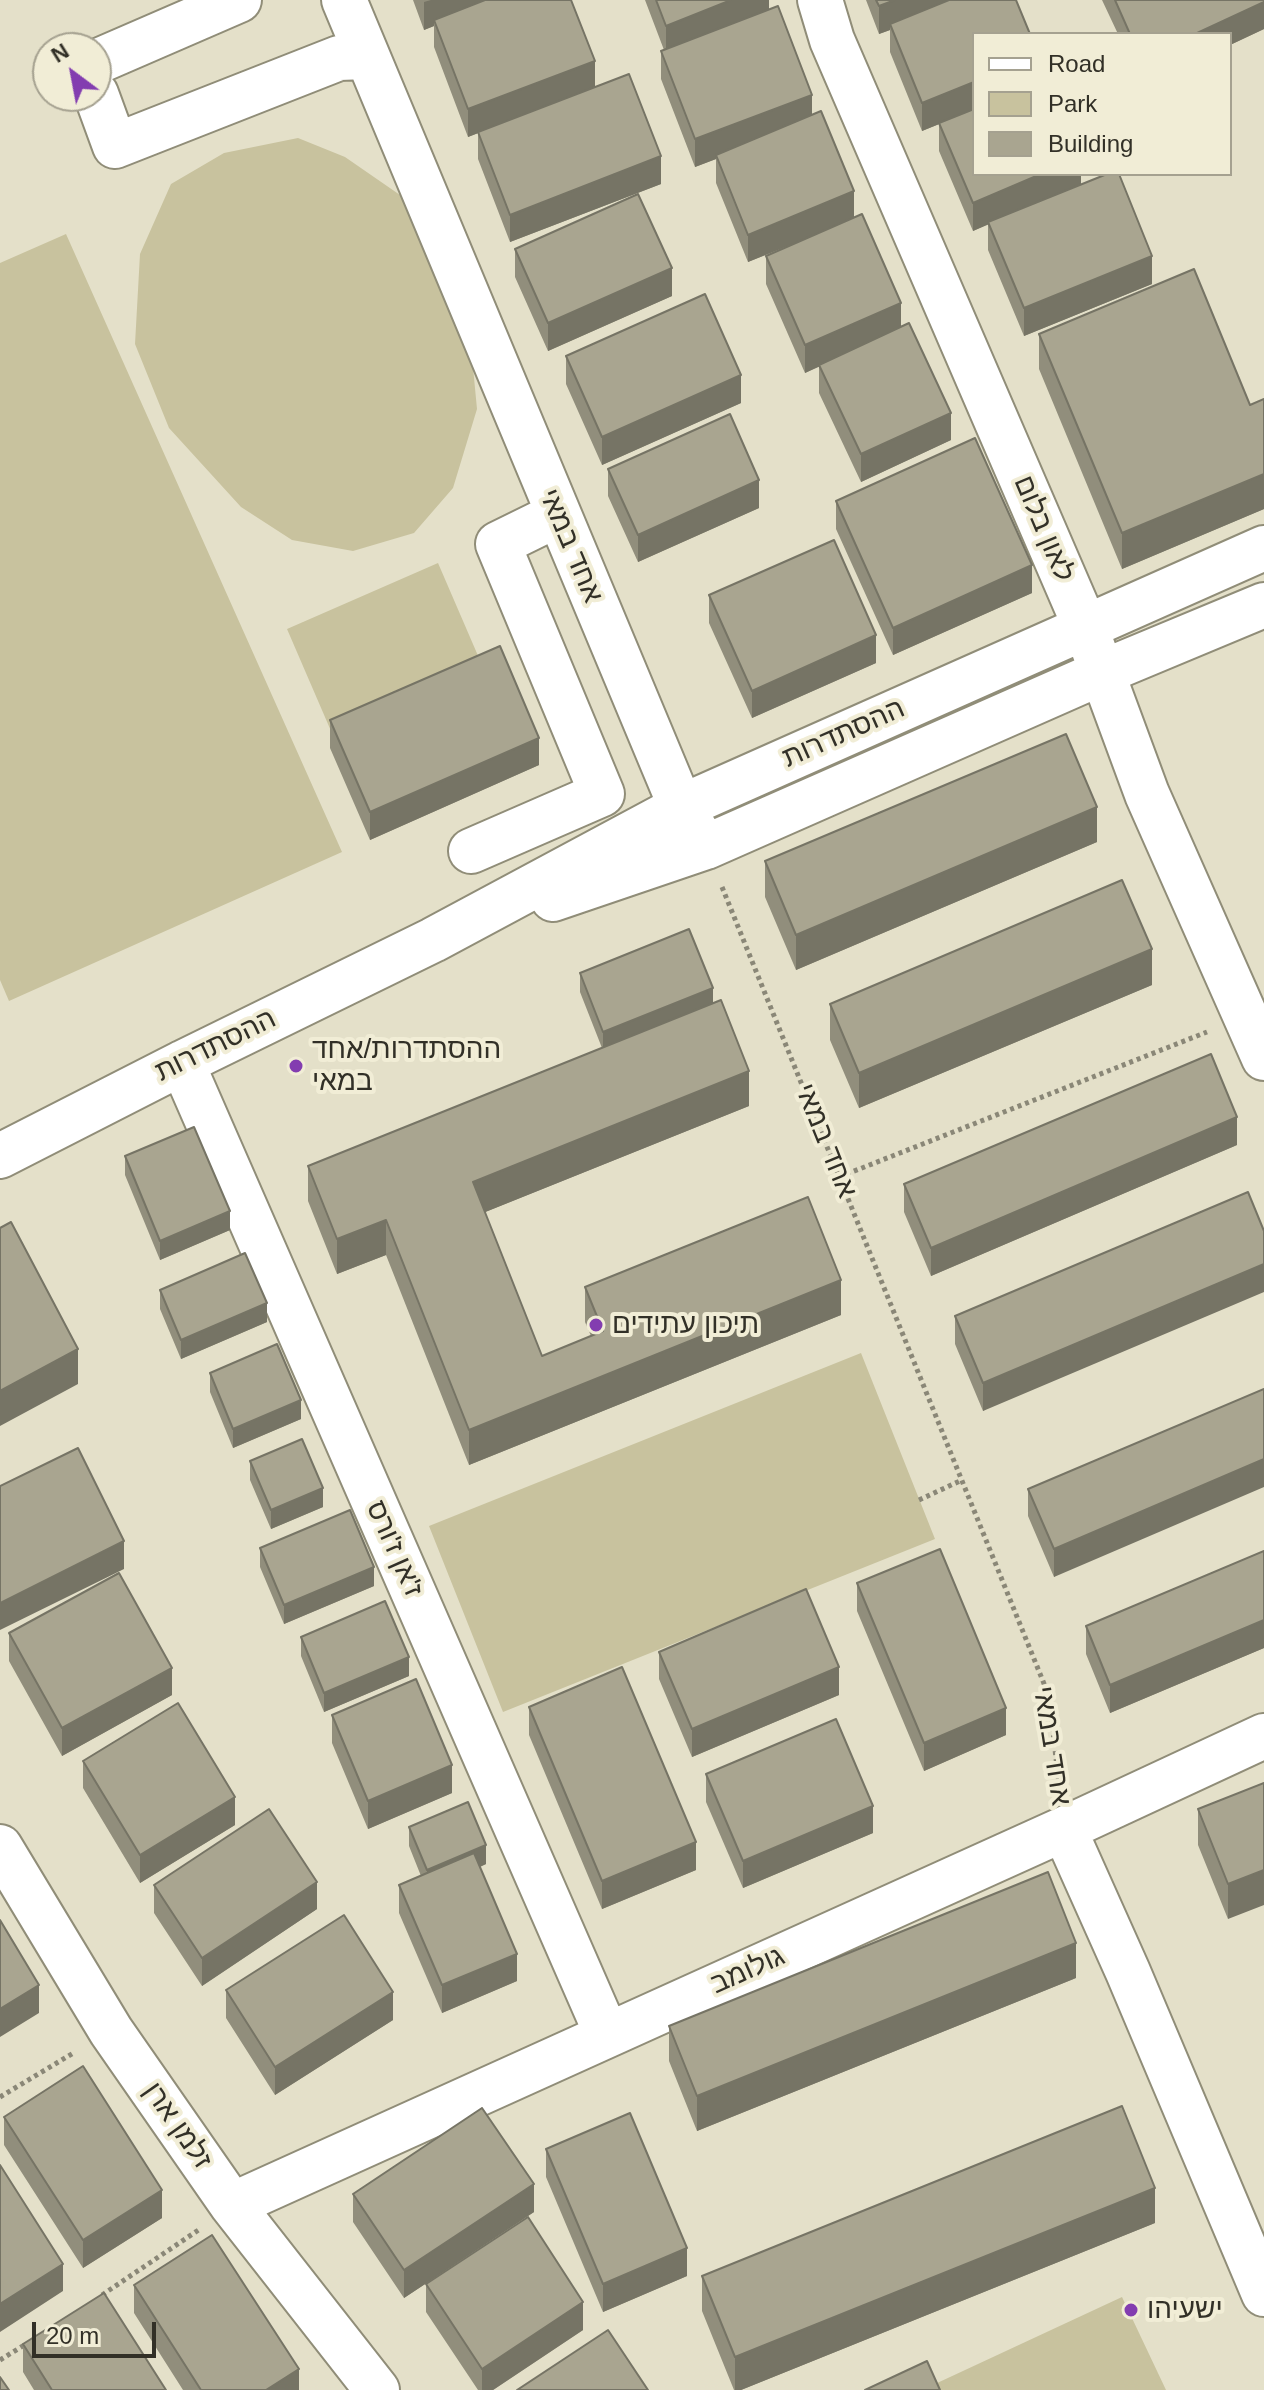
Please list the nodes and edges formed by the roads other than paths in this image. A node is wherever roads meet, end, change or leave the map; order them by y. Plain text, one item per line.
1 (239, 0) edge
2 (344, 0) edge
3 (820, 0) edge
4 (112, 55) edge
5 (366, 57) junction
6 (103, 112) edge
7 (557, 515) junction
8 (1264, 548) edge
9 (1264, 605) edge
10 (1085, 626) junction
11 (1103, 672) junction
12 (681, 807) junction
13 (706, 847) junction
14 (471, 851) dead end
15 (433, 940) junction
16 (1264, 1058) edge
17 (182, 1063) junction
18 (0, 1156) edge
19 (1264, 1736) edge
20 (1064, 1829) junction
21 (0, 1847) edge
22 (607, 2035) junction
23 (232, 2205) junction
24 (1264, 2294) edge
25 (377, 2390) edge

1 - 4 street
2 - 5 street, אחד במאי
3 - 10 street, לאון בלום
5 - 6 street
5 - 7 street, אחד במאי
7 - 12 street, אחד במאי
7 - 14 street
8 - 10 street, ההסתדרות
9 - 11 street, ההסתדרות
10 - 11 street, לאון בלום
10 - 12 street, ההסתדרות
11 - 13 street, ההסתדרות
11 - 16 street, לאון בלום
12 - 13 street, אחד במאי
12 - 15 street, ההסתדרות
13 - 15 street, ההסתדרות
15 - 17 street, ההסתדרות
17 - 18 street, ההסתדרות
17 - 22 street, ז'אן ז'ורס
19 - 20 street, גולומב
20 - 22 street, גולומב
20 - 24 street, אחד במאי
21 - 23 street, זלמן ארן
22 - 23 street, גולומב
23 - 25 street, זלמן ארן

